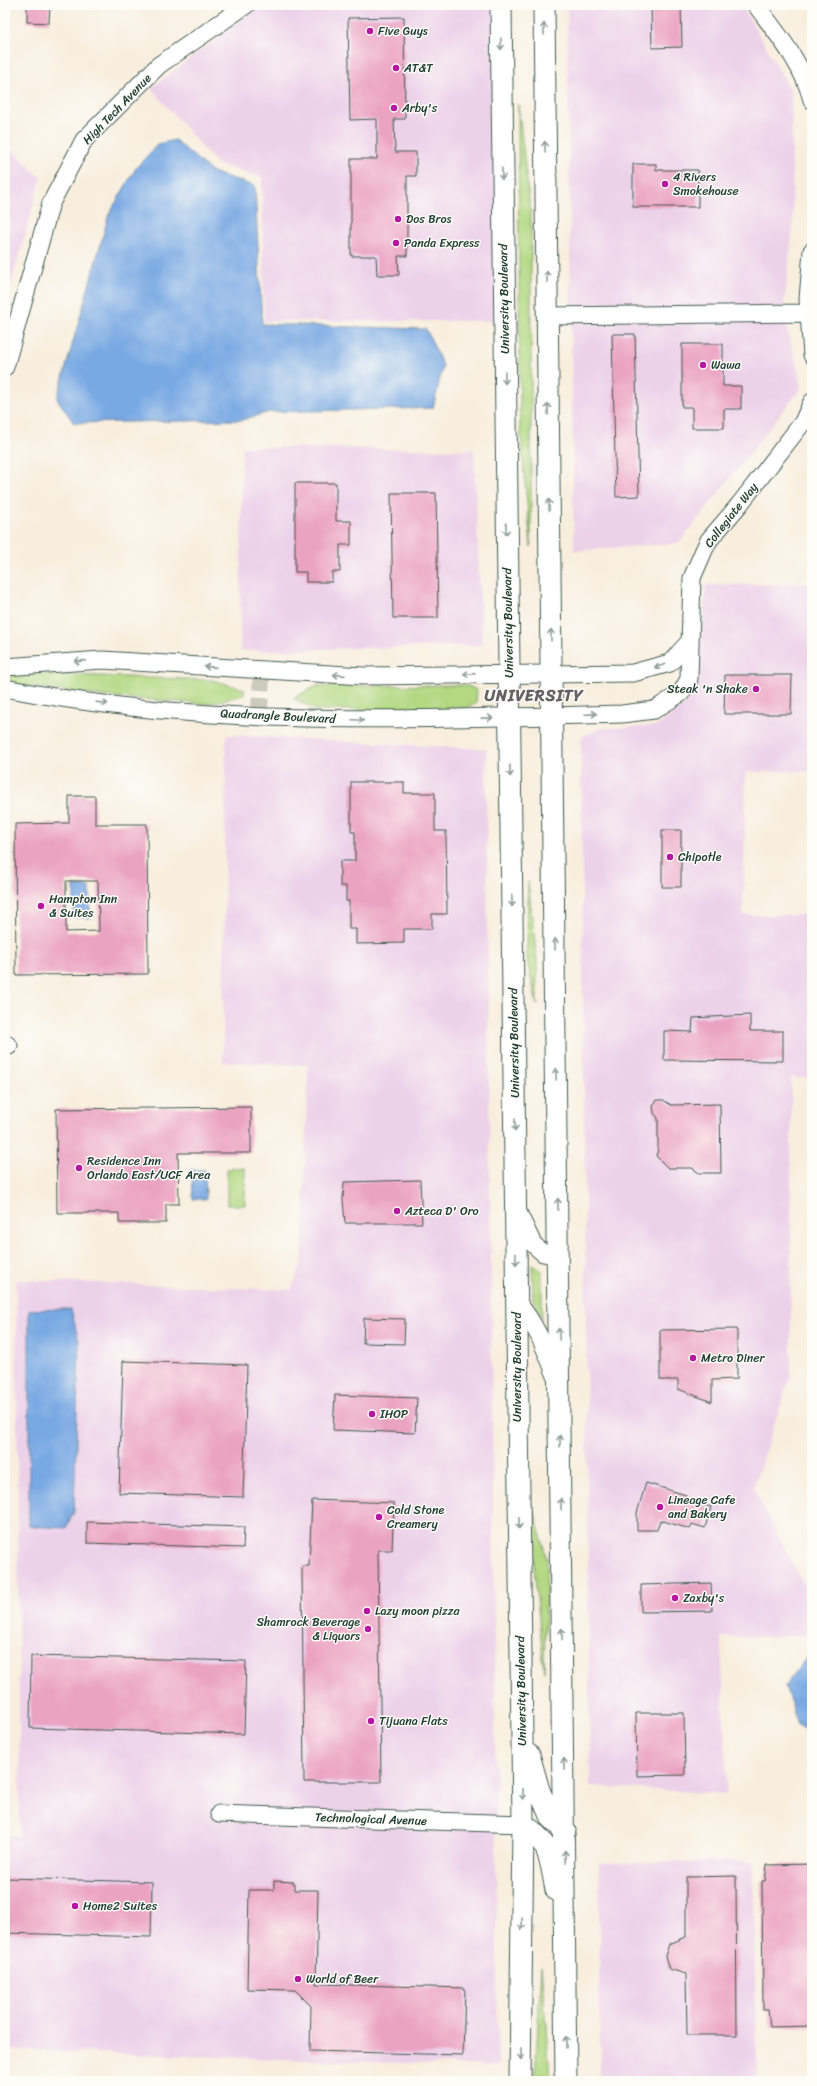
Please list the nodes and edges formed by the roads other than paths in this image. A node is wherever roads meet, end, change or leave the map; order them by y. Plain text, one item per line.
1 (246, 5) edge
2 (501, 5) edge
3 (544, 5) edge
4 (756, 5) edge
5 (812, 100) edge
6 (812, 251) edge
7 (809, 313) junction
8 (547, 316) junction
9 (812, 355) edge
10 (5, 367) edge
11 (812, 402) edge
12 (689, 642) junction
13 (5, 667) edge
14 (508, 674) junction
15 (551, 674) junction
16 (5, 688) edge
17 (552, 716) junction
18 (510, 718) junction
19 (516, 1206) junction
20 (558, 1256) junction
21 (517, 1302) junction
22 (560, 1387) junction
23 (522, 1728) junction
24 (219, 1814) dead end
25 (523, 1824) junction
26 (565, 1831) junction
27 (566, 1936) junction
28 (520, 2081) edge
29 (566, 2081) edge

1 - 10 street, High Tech Avenue
2 -> 14 main road, University Boulevard
8 -> 3 main road
4 - 5 street
6 - 7 street
7 - 8 street
7 - 9 street
15 -> 8 main road
11 - 12 street, Collegiate Way
12 -> 15 street
17 -> 12 street, Collegiate Way
14 -> 13 street
14 - 15 street
14 - 18 main road, University Boulevard
15 - 17 main road
16 -> 18 street, Quadrangle Boulevard
17 - 18 street, Quadrangle Boulevard
20 -> 17 main road
18 -> 19 main road, University Boulevard
19 - 20 street
19 -> 21 main road, University Boulevard
22 -> 20 main road
21 - 22 street
21 -> 23 main road, University Boulevard
26 -> 22 main road
23 -> 25 main road, University Boulevard
23 - 26 main road
24 - 25 street, Technological Avenue
25 - 27 main road
25 -> 28 main road, University Boulevard
27 -> 26 main road
29 -> 27 main road

